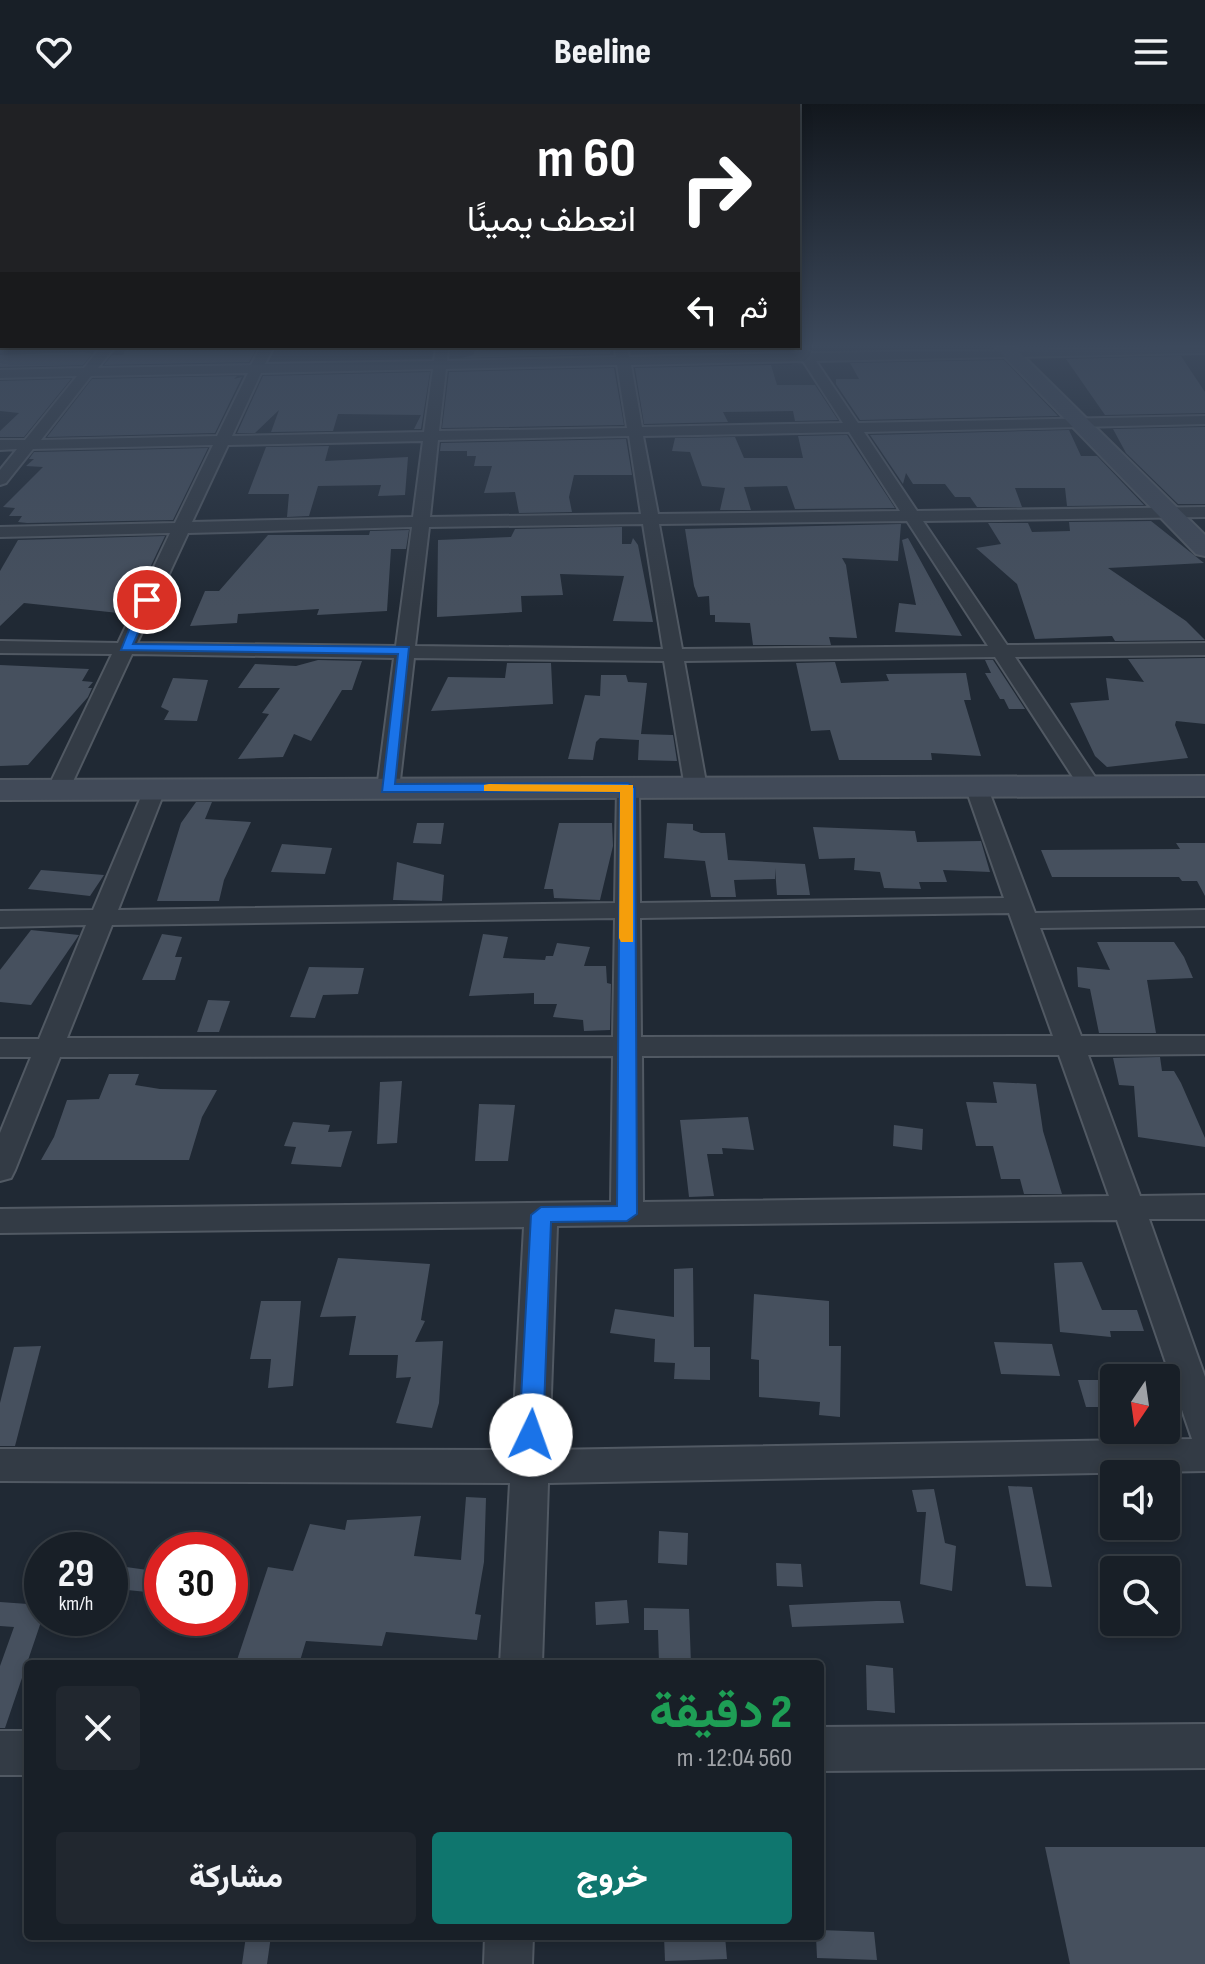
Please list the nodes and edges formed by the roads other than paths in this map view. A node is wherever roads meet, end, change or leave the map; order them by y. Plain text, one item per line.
1 (36, 435) edge
2 (225, 435) edge
3 (431, 435) junction
4 (441, 435) edge
5 (636, 435) edge
6 (859, 435) edge
7 (1092, 435) edge
8 (223, 440) junction
9 (29, 444) junction
10 (0, 445) edge
11 (0, 480) edge
12 (1205, 512) edge
13 (1169, 513) junction
14 (912, 516) junction
15 (650, 520) junction
16 (420, 522) junction
17 (180, 530) junction
18 (0, 532) edge
19 (1205, 549) edge
20 (0, 647) edge
21 (125, 647) junction
22 (1205, 649) edge
23 (405, 650) junction
24 (1003, 654) junction
25 (673, 655) junction
26 (976, 786) junction
27 (1090, 786) junction
28 (1205, 786) edge
29 (628, 788) junction
30 (696, 788) junction
31 (388, 789) junction
32 (0, 790) edge
33 (58, 790) junction
34 (154, 790) junction
35 (627, 910) junction
36 (1022, 913) junction
37 (102, 918) junction
38 (1205, 918) edge
39 (0, 919) edge
40 (1070, 1045) junction
41 (1205, 1045) edge
42 (627, 1046) junction
43 (0, 1048) edge
44 (49, 1048) junction
45 (0, 1170) edge
46 (1205, 1207) edge
47 (1129, 1208) junction
48 (627, 1214) junction
49 (541, 1215) junction
50 (0, 1221) edge
51 (1205, 1429) edge
52 (1205, 1455) edge
53 (0, 1465) edge
54 (530, 1467) junction
55 (521, 1660) edge
56 (1205, 1746) edge
57 (824, 1749) edge
58 (0, 1753) edge
59 (24, 1753) edge
60 (509, 1940) edge
61 (508, 1964) edge

1 - 9 street
2 - 8 street
3 - 4 street
3 - 8 street
3 - 16 street
5 - 15 street
6 - 14 street
7 - 13 main road
8 - 9 street
8 - 17 street
9 - 10 street
9 - 11 street
12 - 13 street
13 - 14 street
13 - 19 main road
14 - 15 street
14 - 24 street
15 - 16 street
15 - 25 street
16 - 17 street
16 - 23 street
17 - 18 street
17 - 21 street
20 - 21 street
21 - 23 street
21 - 33 street
22 - 24 street
23 - 25 street
23 - 31 street
24 - 25 street
24 - 27 street
25 - 30 street
26 - 27 main road
26 - 30 main road
26 - 36 street
27 - 28 main road
29 - 30 main road
29 - 31 main road
29 - 35 street
31 - 34 main road
32 - 33 main road
33 - 34 main road
34 - 37 street
35 - 36 street
35 - 37 street
35 - 42 street
36 - 38 street
36 - 40 street
37 - 39 street
37 - 44 street
40 - 41 street
40 - 42 street
40 - 47 street
42 - 44 street
42 - 48 street
43 - 44 street
44 - 45 street
46 - 47 street
47 - 48 street
47 - 51 street
48 - 49 street
49 - 50 street
49 - 54 street
52 - 54 street
53 - 54 street
54 - 55 street
56 - 57 street
58 - 59 street
60 - 61 street

